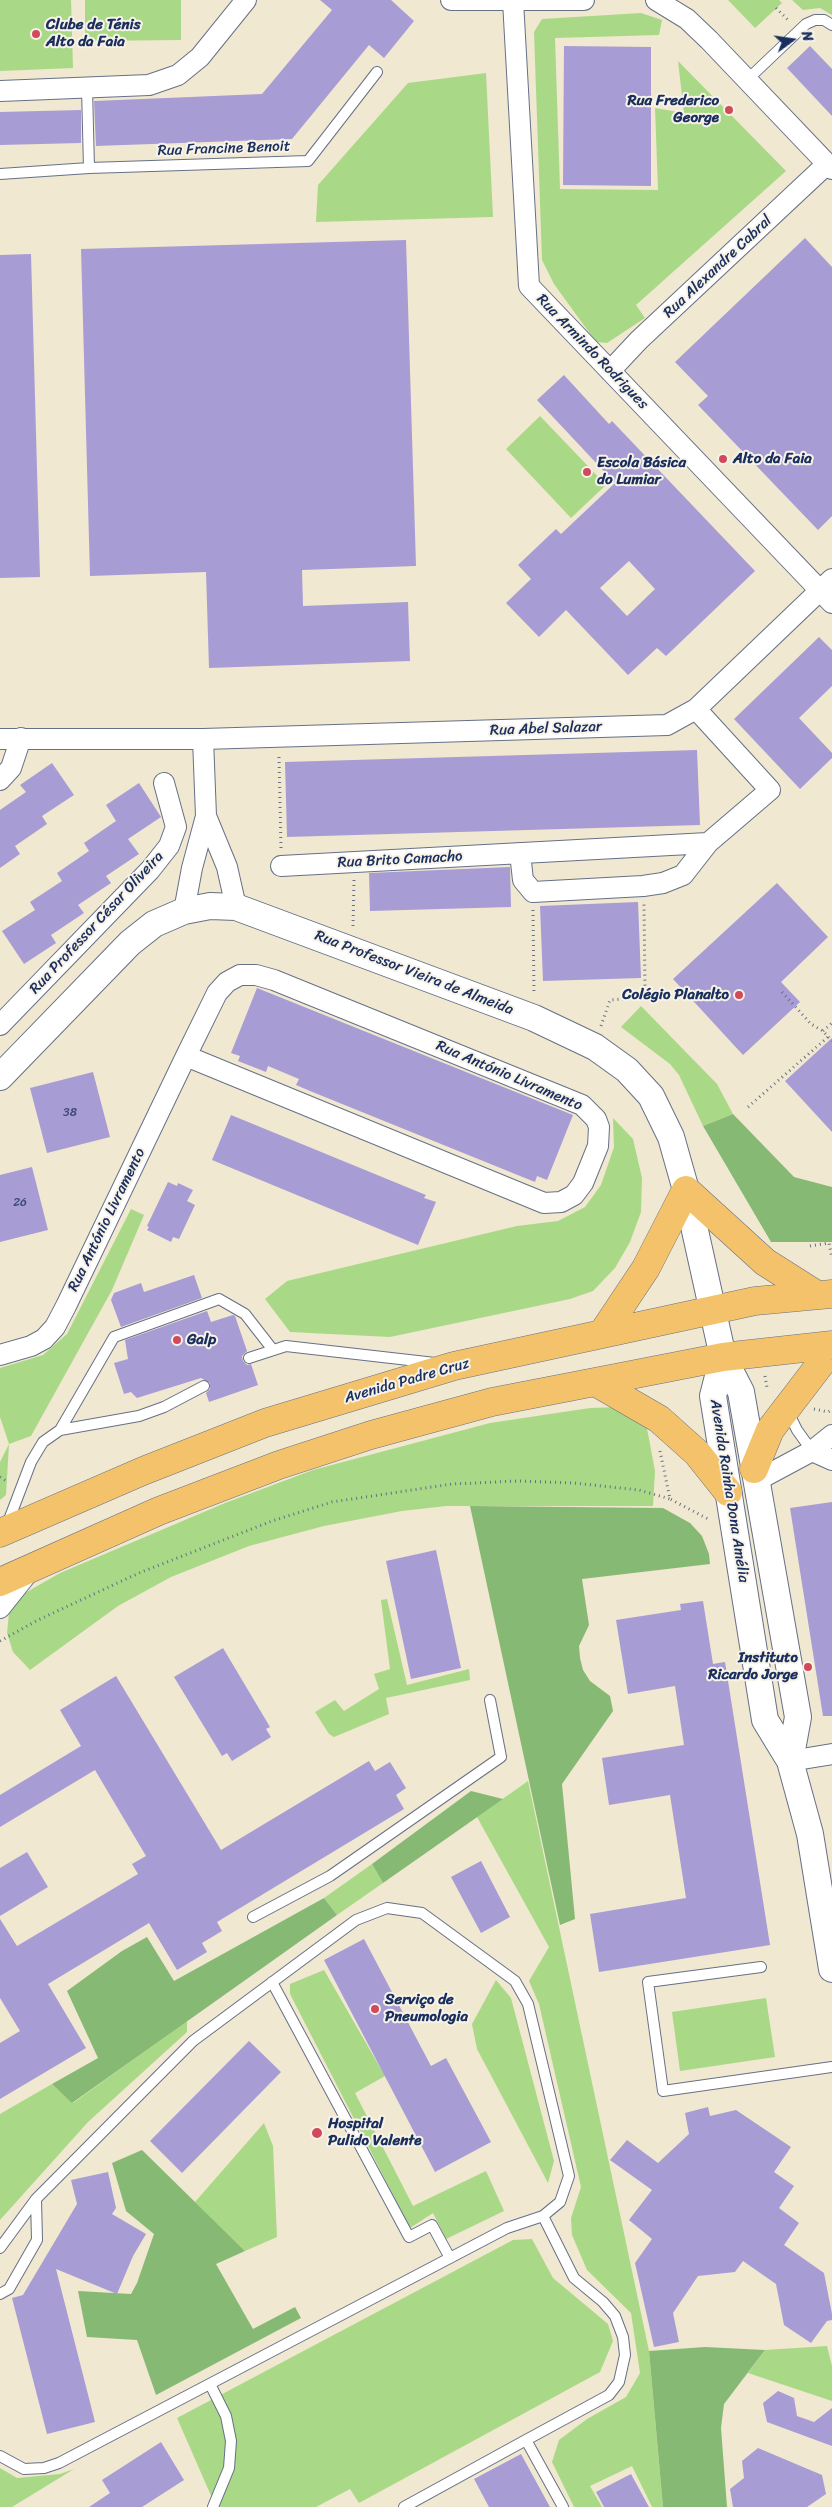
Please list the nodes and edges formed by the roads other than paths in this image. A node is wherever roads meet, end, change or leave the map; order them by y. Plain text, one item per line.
1 (246, 0) edge
2 (451, 0) edge
3 (584, 0) edge
4 (656, 0) edge
5 (513, 1) junction
6 (832, 25) edge
7 (377, 72) dead end
8 (747, 80) junction
9 (87, 88) junction
10 (0, 91) edge
11 (830, 167) edge
12 (89, 168) junction
13 (0, 174) edge
14 (610, 371) junction
15 (828, 591) edge
16 (696, 709) junction
17 (21, 738) junction
18 (0, 739) edge
19 (203, 739) junction
20 (0, 780) edge
21 (164, 783) dead end
22 (206, 816) junction
23 (708, 843) junction
24 (520, 854) junction
25 (281, 866) road end
26 (236, 907) junction
27 (184, 911) junction
28 (0, 1025) edge
29 (186, 1056) junction
30 (0, 1077) edge
31 (686, 1190) junction
32 (825, 1294) edge
33 (712, 1309) junction
34 (602, 1334) junction
35 (832, 1344) edge
36 (832, 1349) edge
37 (273, 1350) junction
38 (0, 1355) edge
39 (723, 1357) junction
40 (249, 1358) dead end
41 (454, 1366) junction
42 (595, 1382) junction
43 (204, 1386) dead end
44 (796, 1408) junction
45 (60, 1430) junction
46 (832, 1435) edge
47 (812, 1451) junction
48 (832, 1460) edge
49 (755, 1475) junction
50 (728, 1492) junction
51 (2, 1531) edge
52 (33, 1566) junction
53 (0, 1582) edge
54 (0, 1608) edge
55 (490, 1700) dead end
56 (832, 1754) edge
57 (790, 1761) junction
58 (253, 1917) dead end
59 (831, 1953) edge
60 (761, 1967) dead end
61 (272, 1982) junction
62 (832, 2067) edge
63 (36, 2199) junction
64 (543, 2216) junction
65 (0, 2248) edge
66 (450, 2258) junction
67 (0, 2294) edge
68 (210, 2384) junction
69 (526, 2440) junction
70 (0, 2456) edge
71 (213, 2507) edge
72 (404, 2507) edge
73 (563, 2507) edge

1 - 9 street
2 - 5 street
3 - 5 street
4 - 8 street
5 - 14 street, Rua Armindo Rodrigues
6 - 8 lane
7 - 12 lane, Rua Francine Benoit
8 - 11 street
9 - 10 street
9 - 12 lane
11 - 14 street, Rua Alexandre Cabral
12 - 13 lane, Rua Francine Benoit
14 - 15 street, Rua Armindo Rodrigues
15 - 16 street, Rua Abel Salazar
16 - 19 street, Rua Abel Salazar
16 - 23 street
17 - 18 street, Rua Abel Salazar
17 - 19 street, Rua Abel Salazar
17 - 20 street
19 - 22 street
21 - 28 street, Rua Professor César Oliveira
22 - 26 street
22 - 27 street
23 - 24 street, Rua Brito Camacho
23 - 24 street
24 - 25 street, Rua Brito Camacho
26 - 27 street, Rua Professor Vieira de Almeida
26 - 31 street, Rua Professor Vieira de Almeida
27 - 30 street, Rua Professor Vieira de Almeida
29 - 29 street, Rua António Livramento
29 - 38 street, Rua António Livramento
31 - 32 highway
31 - 33 street, Rua Professor Vieira de Almeida
31 - 34 highway
32 - 33 highway, Avenida Padre Cruz
33 - 34 highway, Avenida Padre Cruz
33 - 39 street, Rua Professor Vieira de Almeida
34 - 41 highway, Avenida Padre Cruz
35 - 39 highway
36 - 44 highway
37 - 40 lane
37 - 41 lane
37 - 45 lane
39 - 42 highway
39 - 49 street, Avenida Rainha Dona Amélia
39 - 50 street, Avenida Rainha Dona Amélia
41 - 51 highway, Avenida Padre Cruz
42 - 50 highway
42 - 52 highway
43 - 45 lane
44 - 47 lane
44 - 49 highway
45 - 51 lane
46 - 47 street
47 - 48 street
47 - 49 street
49 - 57 street, Avenida Rainha Dona Amélia
50 - 57 street, Avenida Rainha Dona Amélia
52 - 53 highway
52 - 54 street
55 - 58 lane
56 - 57 street
57 - 59 street, Avenida Rainha Dona Amélia
60 - 62 lane
61 - 63 lane
61 - 64 lane
61 - 66 lane
63 - 65 lane
63 - 67 lane
64 - 66 lane
64 - 69 lane
66 - 68 lane
68 - 70 lane
68 - 71 lane
69 - 72 lane
69 - 73 lane

